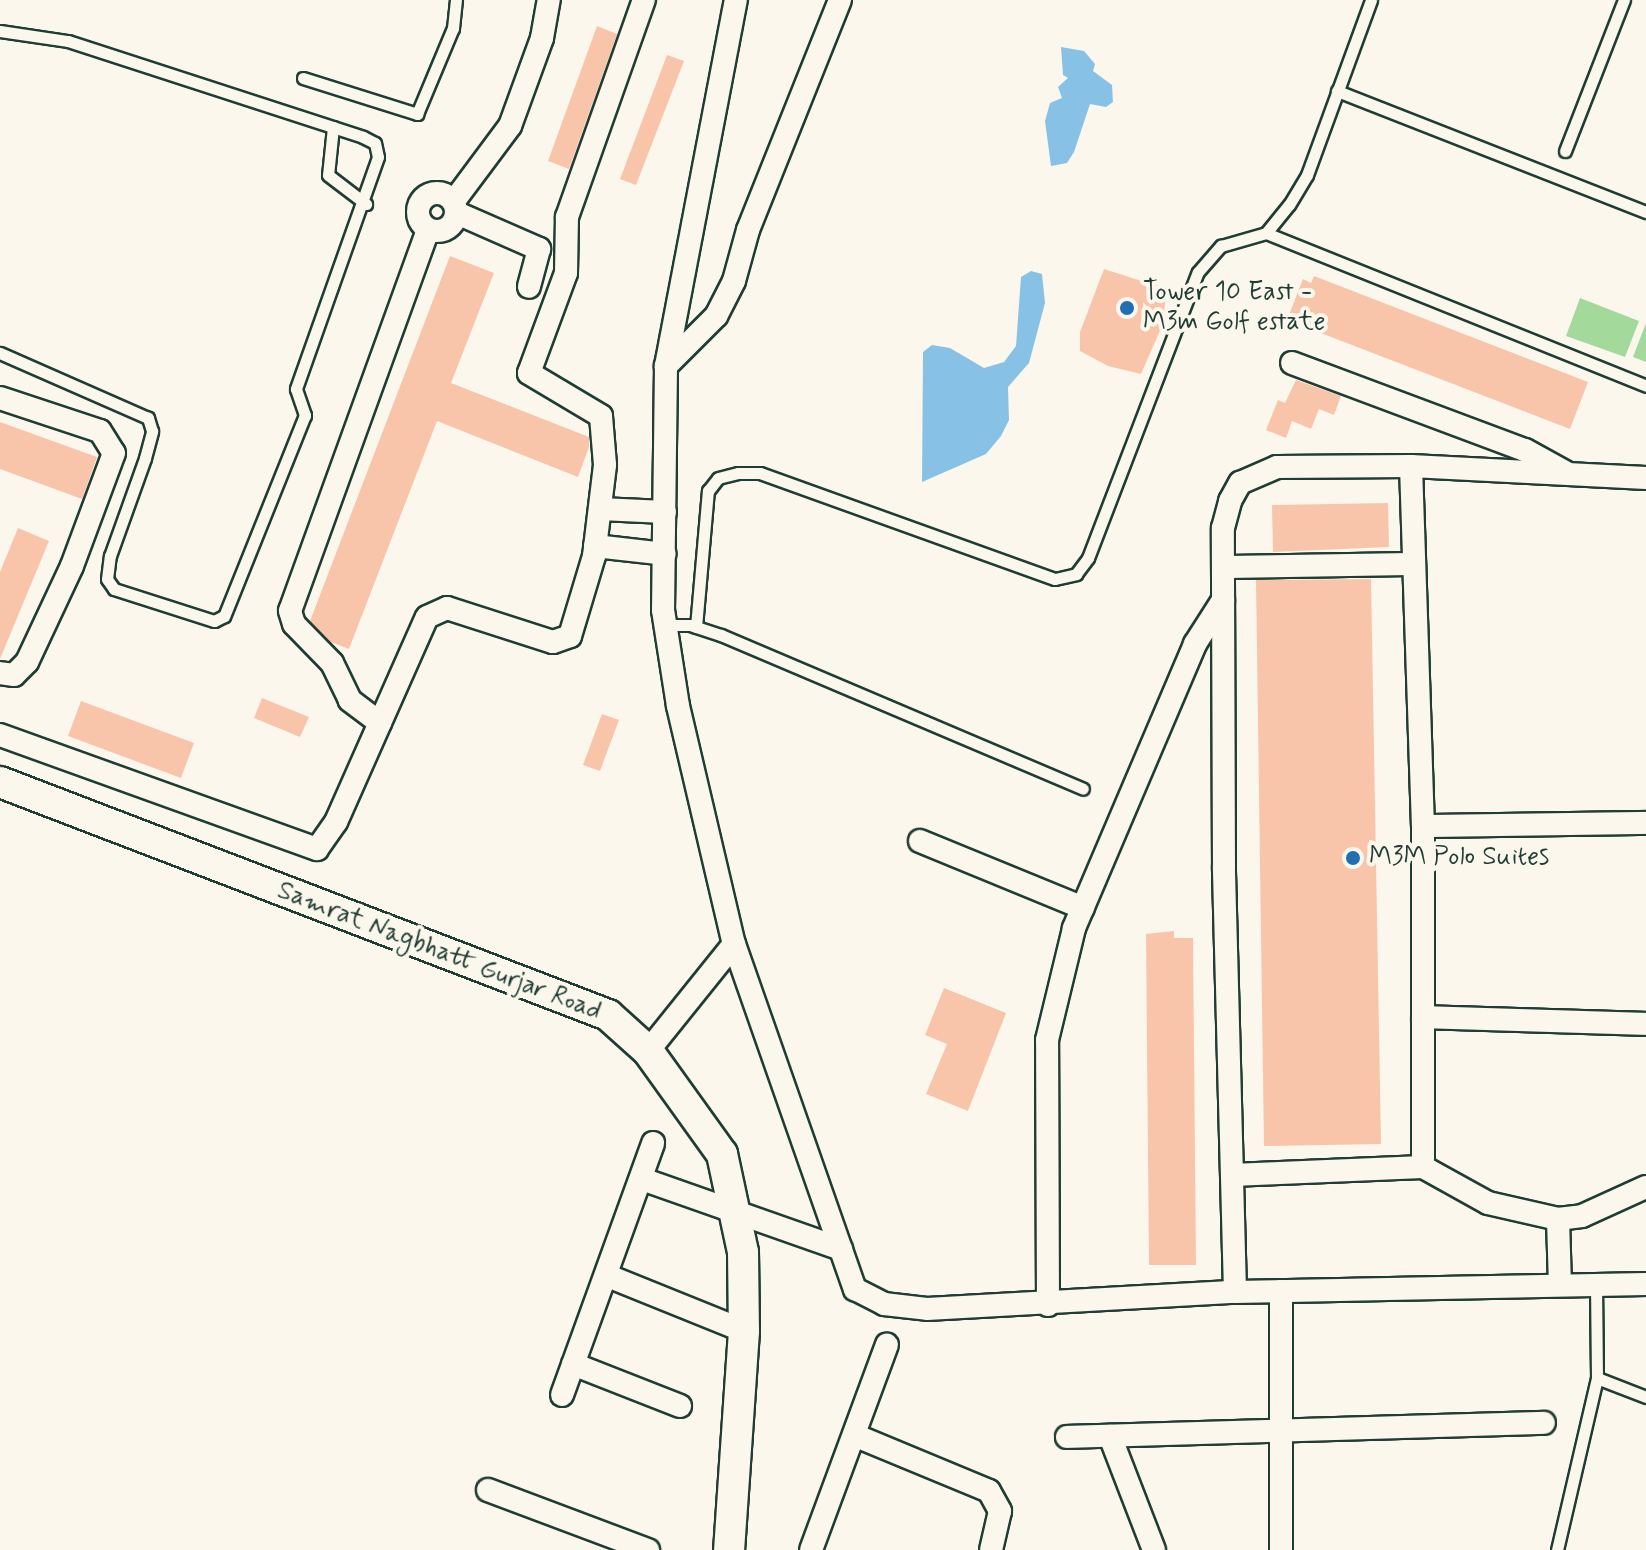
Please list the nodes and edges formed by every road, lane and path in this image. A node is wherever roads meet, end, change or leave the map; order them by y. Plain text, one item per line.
1 (456, 0) edge
2 (549, 0) edge
3 (644, 0) edge
4 (736, 0) edge
5 (840, 0) edge
6 (1371, 0) edge
7 (1624, 0) edge
8 (0, 31) edge
9 (303, 78) dead end
10 (1337, 91) junction
11 (333, 127) junction
12 (1565, 151) dead end
13 (366, 204) junction
14 (455, 207) junction
15 (1646, 212) edge
16 (428, 229) junction
17 (1266, 233) junction
18 (529, 287) dead end
19 (0, 353) edge
20 (1292, 363) dead end
21 (666, 366) junction
22 (1646, 386) edge
23 (0, 398) edge
24 (1411, 466) junction
25 (1567, 474) junction
26 (1646, 478) edge
27 (600, 509) junction
28 (665, 512) junction
29 (595, 546) junction
30 (665, 554) junction
31 (1414, 564) junction
32 (1224, 567) junction
33 (1223, 600) junction
34 (666, 625) junction
35 (696, 627) junction
36 (0, 673) edge
37 (380, 723) junction
38 (0, 735) edge
39 (0, 782) edge
40 (1083, 789) dead end
41 (1646, 823) edge
42 (1423, 826) junction
43 (920, 841) dead end
44 (1083, 908) junction
45 (734, 944) junction
46 (1423, 1017) junction
47 (1646, 1024) edge
48 (648, 1051) junction
49 (653, 1143) dead end
50 (1423, 1167) junction
51 (1232, 1175) junction
52 (642, 1179) junction
53 (1646, 1187) edge
54 (736, 1214) junction
55 (1558, 1219) junction
56 (841, 1249) junction
57 (608, 1276) junction
58 (1646, 1284) edge
59 (1560, 1285) junction
60 (1596, 1285) junction
61 (1281, 1291) junction
62 (1235, 1292) junction
63 (1048, 1305) junction
64 (744, 1331) junction
65 (887, 1345) dead end
66 (573, 1364) junction
67 (1597, 1378) junction
68 (562, 1395) dead end
69 (1646, 1397) edge
70 (680, 1406) dead end
71 (1544, 1423) dead end
72 (1282, 1430) junction
73 (854, 1435) junction
74 (1110, 1436) junction
75 (1067, 1437) dead end
76 (488, 1490) dead end
77 (648, 1550) edge
78 (729, 1550) edge
79 (811, 1550) edge
80 (991, 1550) edge
81 (1154, 1550) edge
82 (1281, 1550) edge
83 (1557, 1550) edge

1 - 9 lane
2 - 14 street
3 - 27 street
4 - 21 street
5 - 21 street
6 - 10 lane
7 - 12 lane
8 - 11 lane
10 - 15 lane
10 - 17 lane
11 - 13 lane
11 - 13 lane
13 - 19 lane
14 - 16 street
14 - 16 street
14 - 18 street
16 - 37 street
17 - 22 lane
17 - 35 lane
20 - 25 street
21 - 28 street
23 - 36 street
24 - 25 street
24 - 31 street
24 - 32 street
25 - 26 street
27 - 28 street
27 - 29 street
28 - 30 street
29 - 30 street
29 - 37 street
30 - 34 street
31 - 32 street
31 - 42 street
32 - 33 street
33 - 44 street
33 - 51 street
34 - 35 lane
34 - 45 street
35 - 40 lane
37 - 38 street
39 - 48 street, Samrat Nagbhatt Gurjar Road
41 - 42 street
42 - 46 street
43 - 44 street
44 - 63 street
45 - 48 street
45 - 56 street
46 - 47 street
46 - 50 street
48 - 54 street, Samrat Nagbhatt Gurjar Road
49 - 52 street
50 - 51 street
50 - 55 street
51 - 62 street
52 - 54 street
52 - 57 street
53 - 55 street
54 - 56 street
54 - 64 street, Samrat Nagbhatt Gurjar Road
55 - 59 street
56 - 63 street
57 - 64 street
57 - 66 street
58 - 60 street
59 - 60 street
59 - 61 street
60 - 67 lane
61 - 62 street
61 - 72 street
62 - 63 street
64 - 78 street, Samrat Nagbhatt Gurjar Road
65 - 73 street
66 - 68 street
66 - 70 street
67 - 69 lane
67 - 83 lane
71 - 72 street
72 - 74 street
72 - 82 street
73 - 79 street
73 - 80 street
74 - 75 street
74 - 81 street
76 - 77 street

